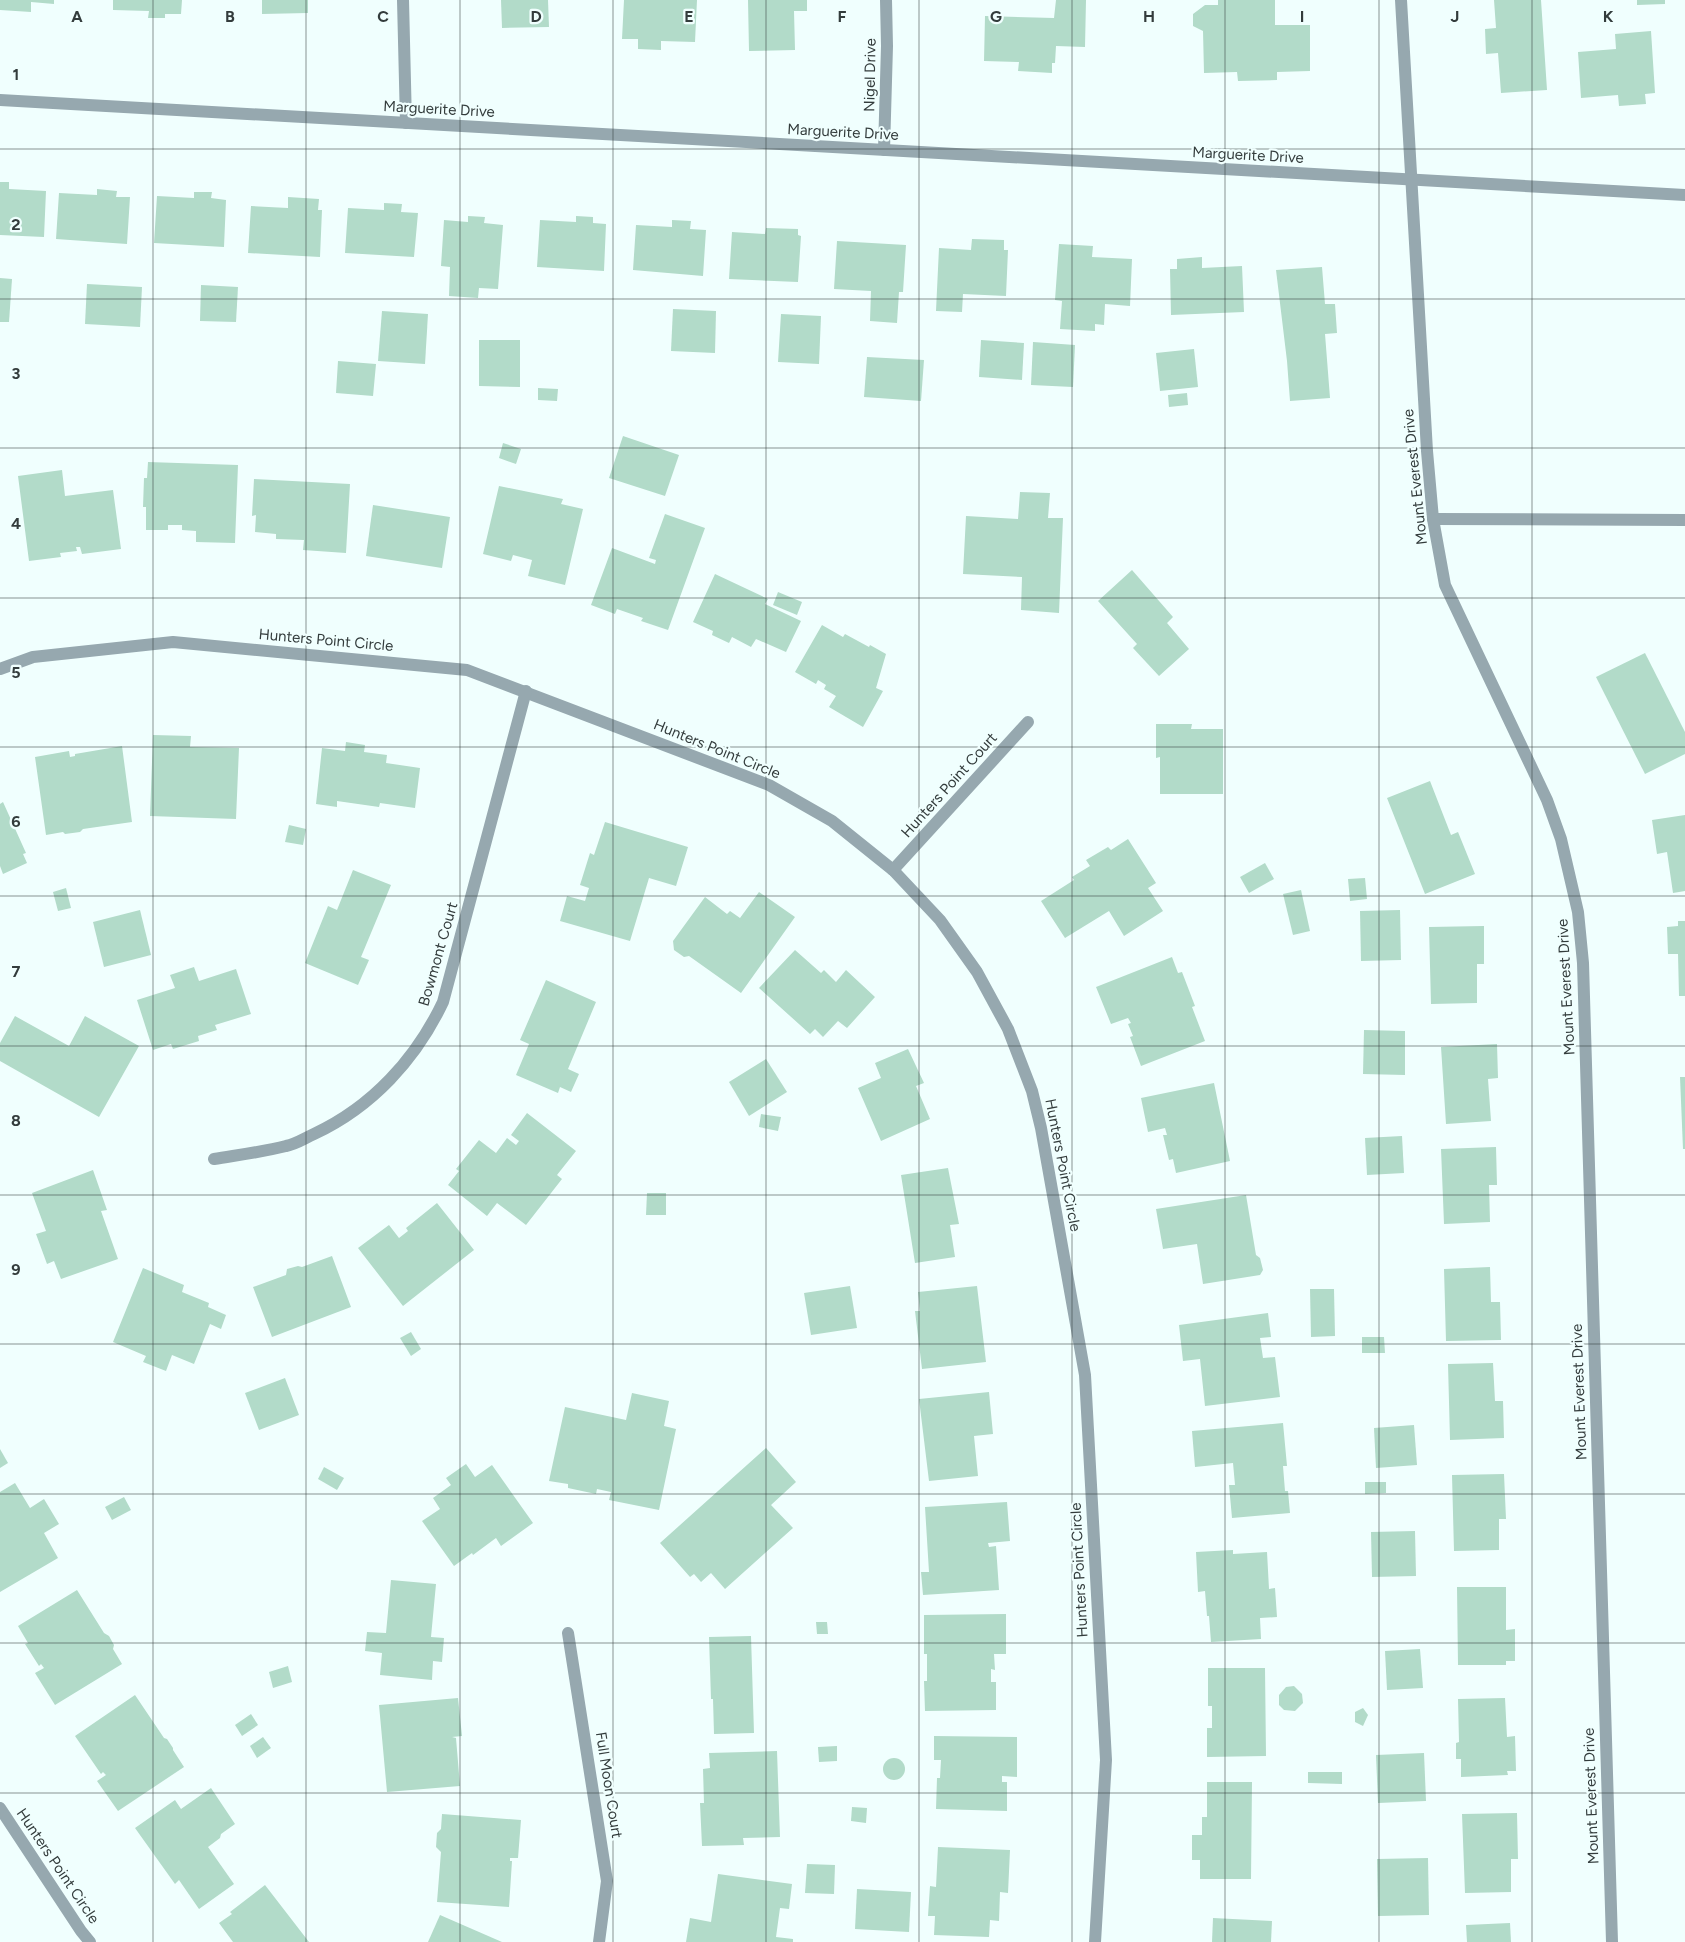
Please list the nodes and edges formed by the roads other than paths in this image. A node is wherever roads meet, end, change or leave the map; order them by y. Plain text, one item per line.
1 (403, 0) edge
2 (886, 0) edge
3 (1401, 0) edge
4 (0, 100) edge
5 (406, 123) junction
6 (884, 150) junction
7 (1412, 180) junction
8 (1685, 195) edge
9 (1433, 519) junction
10 (1685, 520) edge
11 (0, 669) edge
12 (526, 691) junction
13 (1028, 722) dead end
14 (893, 870) junction
15 (214, 1159) dead end
16 (568, 1633) dead end
17 (0, 1808) edge
18 (90, 1942) edge
19 (599, 1942) edge
20 (1094, 1942) edge
21 (1612, 1942) edge

1 - 5 street
2 - 6 street, Nigel Drive
3 - 7 street, Mount Everest Drive
4 - 5 street, Marguerite Drive
5 - 6 street, Marguerite Drive
6 - 7 street, Marguerite Drive
7 - 8 street, Marguerite Drive
7 - 9 street, Mount Everest Drive
9 - 10 street
9 - 21 street, Mount Everest Drive
11 - 12 street, Hunters Point Circle
12 - 14 street, Hunters Point Circle
12 - 15 street, Bowmont Court
13 - 14 street, Hunters Point Court
14 - 20 street, Hunters Point Circle
16 - 19 street, Full Moon Court
17 - 18 street, Hunters Point Circle

